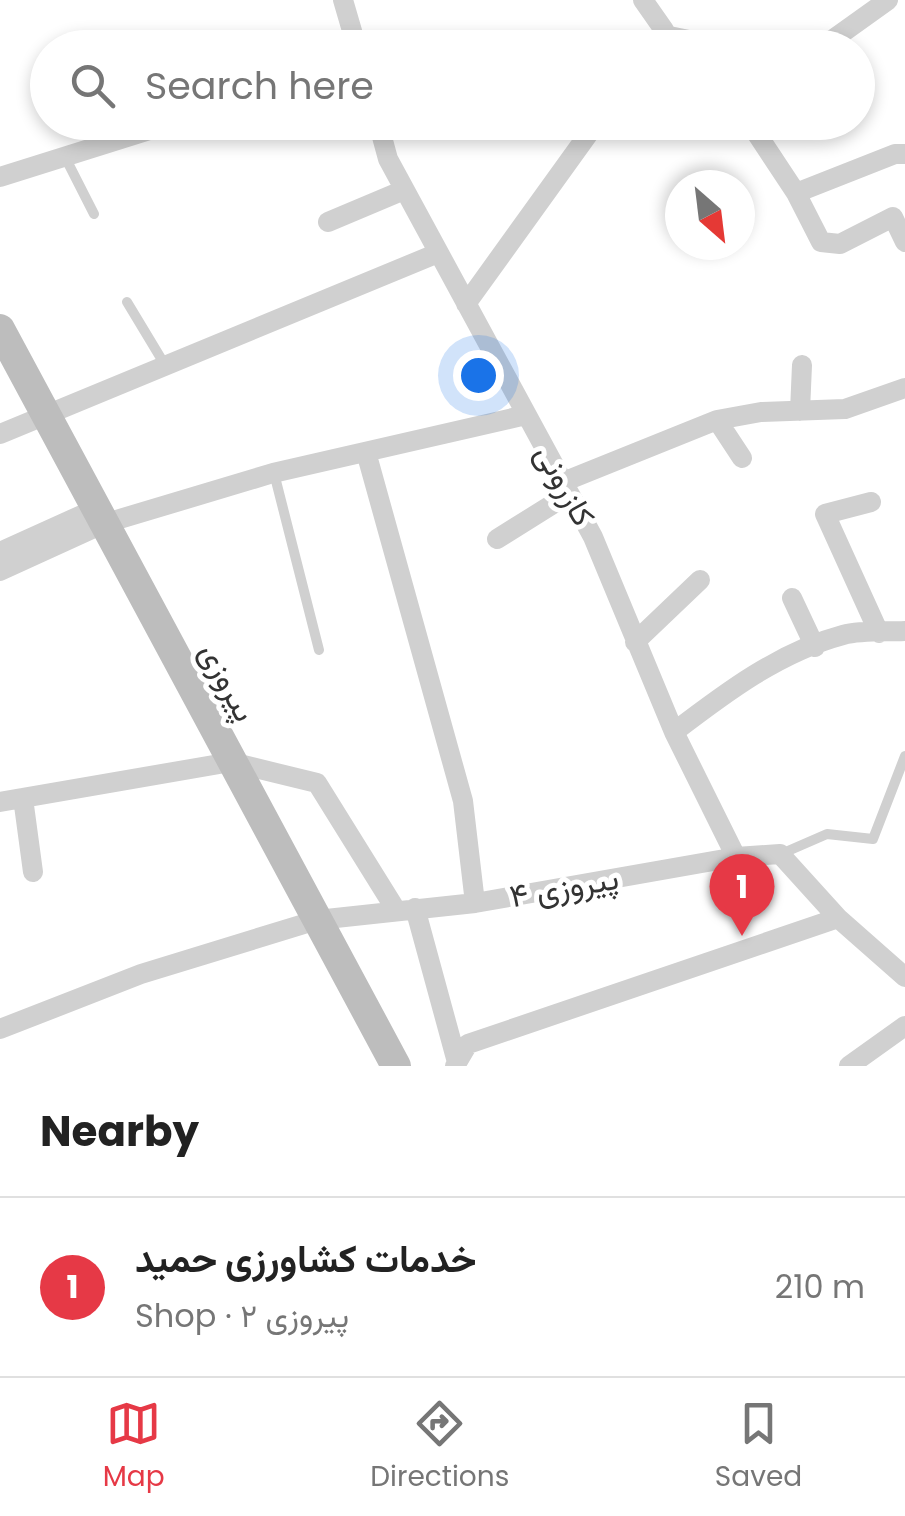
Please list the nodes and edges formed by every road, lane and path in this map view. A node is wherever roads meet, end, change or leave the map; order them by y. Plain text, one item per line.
1 (344, 0) edge
2 (643, 0) edge
3 (888, 0) edge
4 (352, 30) edge
5 (664, 30) edge
6 (846, 30) edge
7 (118, 140) edge
8 (383, 140) edge
9 (584, 140) edge
10 (761, 140) edge
11 (905, 154) edge
12 (64, 157) junction
13 (0, 177) edge
14 (404, 190) junction
15 (796, 193) junction
16 (94, 214) dead end
17 (328, 222) dead end
18 (905, 242) edge
19 (438, 253) junction
20 (128, 302) dead end
21 (466, 304) junction
22 (0, 329) edge
23 (802, 365) dead end
24 (166, 366) junction
25 (905, 388) edge
26 (800, 411) junction
27 (526, 414) junction
28 (45, 416) junction
29 (716, 420) junction
30 (0, 434) edge
31 (366, 452) junction
32 (742, 458) dead end
33 (273, 472) junction
34 (566, 488) junction
35 (871, 502) dead end
36 (99, 516) junction
37 (497, 540) dead end
38 (0, 552) edge
39 (0, 571) edge
40 (700, 580) dead end
41 (792, 598) dead end
42 (905, 631) edge
43 (880, 633) junction
44 (635, 642) junction
45 (814, 647) junction
46 (319, 650) dead end
47 (674, 732) junction
48 (905, 756) edge
49 (231, 762) junction
50 (24, 798) junction
51 (0, 802) edge
52 (780, 854) junction
53 (736, 856) junction
54 (33, 872) dead end
55 (475, 903) junction
56 (405, 909) junction
57 (838, 918) junction
58 (317, 920) junction
59 (905, 977) edge
60 (905, 1026) edge
61 (0, 1030) edge
62 (456, 1064) edge
63 (396, 1066) edge
64 (849, 1066) edge

1 - 4 street
2 - 5 street
3 - 6 street
7 - 12 street
8 - 14 street, کازرونی
9 - 21 street
10 - 15 street
11 - 15 street
12 - 13 street
12 - 16 lane
14 - 17 street
14 - 19 street, کازرونی
15 - 18 street
19 - 21 street, کازرونی
19 - 24 street
20 - 24 lane
21 - 27 street, کازرونی
22 - 28 street, پیروزی
23 - 26 street
24 - 28 street
25 - 26 street
26 - 29 street
27 - 31 street
27 - 34 street, کازرونی
28 - 30 street
28 - 36 street, پیروزی
29 - 32 street
29 - 34 street
31 - 33 street
31 - 55 street
33 - 36 street
33 - 46 lane
34 - 37 street
34 - 44 street, کازرونی
35 - 43 street
36 - 38 street
36 - 39 street
36 - 49 street, پیروزی
40 - 44 street
41 - 45 street
42 - 43 street
43 - 45 street
44 - 47 street, کازرونی
45 - 47 street
47 - 53 street, کازرونی
48 - 52 lane
49 - 50 street
49 - 56 street
49 - 58 street, پیروزی
50 - 51 street
50 - 54 street
52 - 53 street, پیروزی ۴
52 - 57 street
53 - 55 street, پیروزی ۴
55 - 56 street, پیروزی ۴
56 - 58 street, پیروزی ۴
56 - 62 street
57 - 59 street
57 - 62 street
58 - 61 street, پیروزی ۴
58 - 63 street, پیروزی
60 - 64 street

